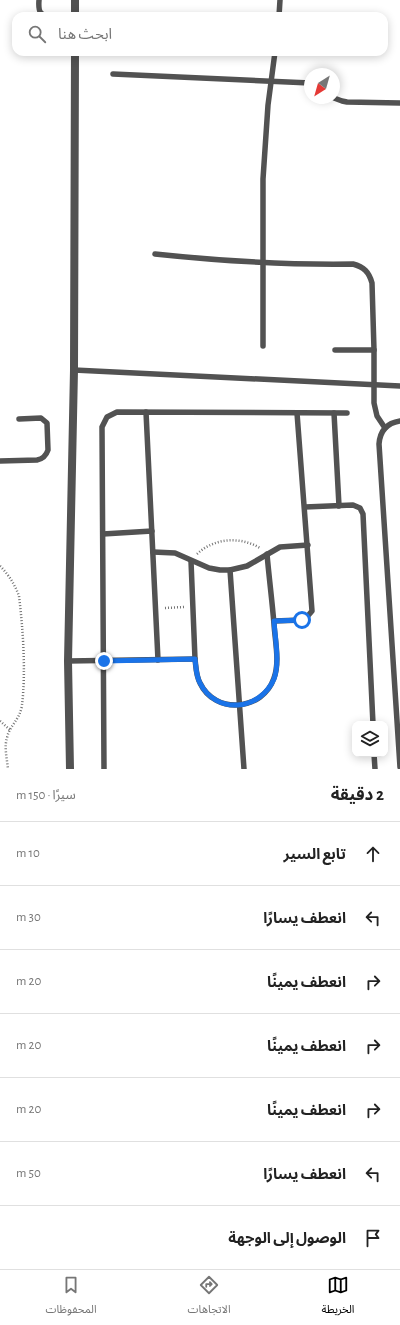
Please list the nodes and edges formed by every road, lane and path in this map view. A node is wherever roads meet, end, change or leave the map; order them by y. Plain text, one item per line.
1 (39, 0) edge
2 (75, 0) edge
3 (280, 0) edge
4 (41, 12) edge
5 (75, 12) edge
6 (279, 12) edge
7 (75, 56) edge
8 (274, 56) edge
9 (113, 74) dead end
10 (271, 81) junction
11 (304, 83) edge
12 (340, 100) edge
13 (400, 103) edge
14 (155, 254) dead end
15 (263, 263) junction
16 (263, 346) dead end
17 (335, 350) dead end
18 (374, 350) junction
19 (74, 370) junction
20 (374, 385) junction
21 (400, 386) edge
22 (146, 412) junction
23 (297, 413) junction
24 (334, 413) junction
25 (347, 413) dead end
26 (18, 419) dead end
27 (400, 421) edge
28 (386, 428) junction
29 (0, 461) edge
30 (339, 506) junction
31 (305, 507) junction
32 (152, 531) junction
33 (103, 534) junction
34 (308, 545) junction
35 (259, 547) dead end
36 (153, 552) junction
37 (198, 552) dead end
38 (267, 554) junction
39 (191, 561) junction
40 (0, 566) edge
41 (230, 570) junction
42 (192, 606) junction
43 (156, 609) junction
44 (274, 621) junction
45 (195, 659) junction
46 (158, 660) junction
47 (68, 661) junction
48 (104, 661) junction
49 (240, 705) junction
50 (0, 721) edge
51 (373, 721) edge
52 (10, 730) junction
53 (399, 739) edge
54 (374, 757) edge
55 (400, 767) edge
56 (8, 769) edge
57 (70, 769) edge
58 (104, 769) edge
59 (244, 769) edge
60 (375, 769) edge

1 - 4 lane
2 - 5 street
3 - 6 lane
7 - 19 street
8 - 10 lane
9 - 10 lane
10 - 11 lane
10 - 15 lane
12 - 13 lane
14 - 15 lane
15 - 16 lane
15 - 18 lane
17 - 18 lane
18 - 20 lane
19 - 20 lane
19 - 47 street
20 - 21 lane
20 - 28 lane
22 - 23 lane
22 - 32 lane
22 - 33 lane
23 - 24 lane
23 - 31 lane
24 - 25 lane
24 - 30 lane
26 - 29 lane
27 - 28 lane
28 - 53 lane
30 - 31 lane
30 - 51 lane
31 - 34 lane
32 - 33 lane
32 - 36 lane
33 - 48 lane
34 - 38 lane
34 - 44 lane
35 - 37 path
36 - 39 lane
36 - 43 lane
38 - 41 lane
38 - 44 lane
39 - 41 lane
39 - 42 lane
40 - 52 path
41 - 49 lane
42 - 43 path
42 - 45 lane
43 - 46 lane
44 - 49 lane
45 - 46 lane
45 - 49 lane
46 - 48 lane
47 - 48 lane
47 - 57 street
48 - 58 lane
49 - 59 lane
50 - 52 path
52 - 56 path
53 - 55 lane
54 - 60 lane

